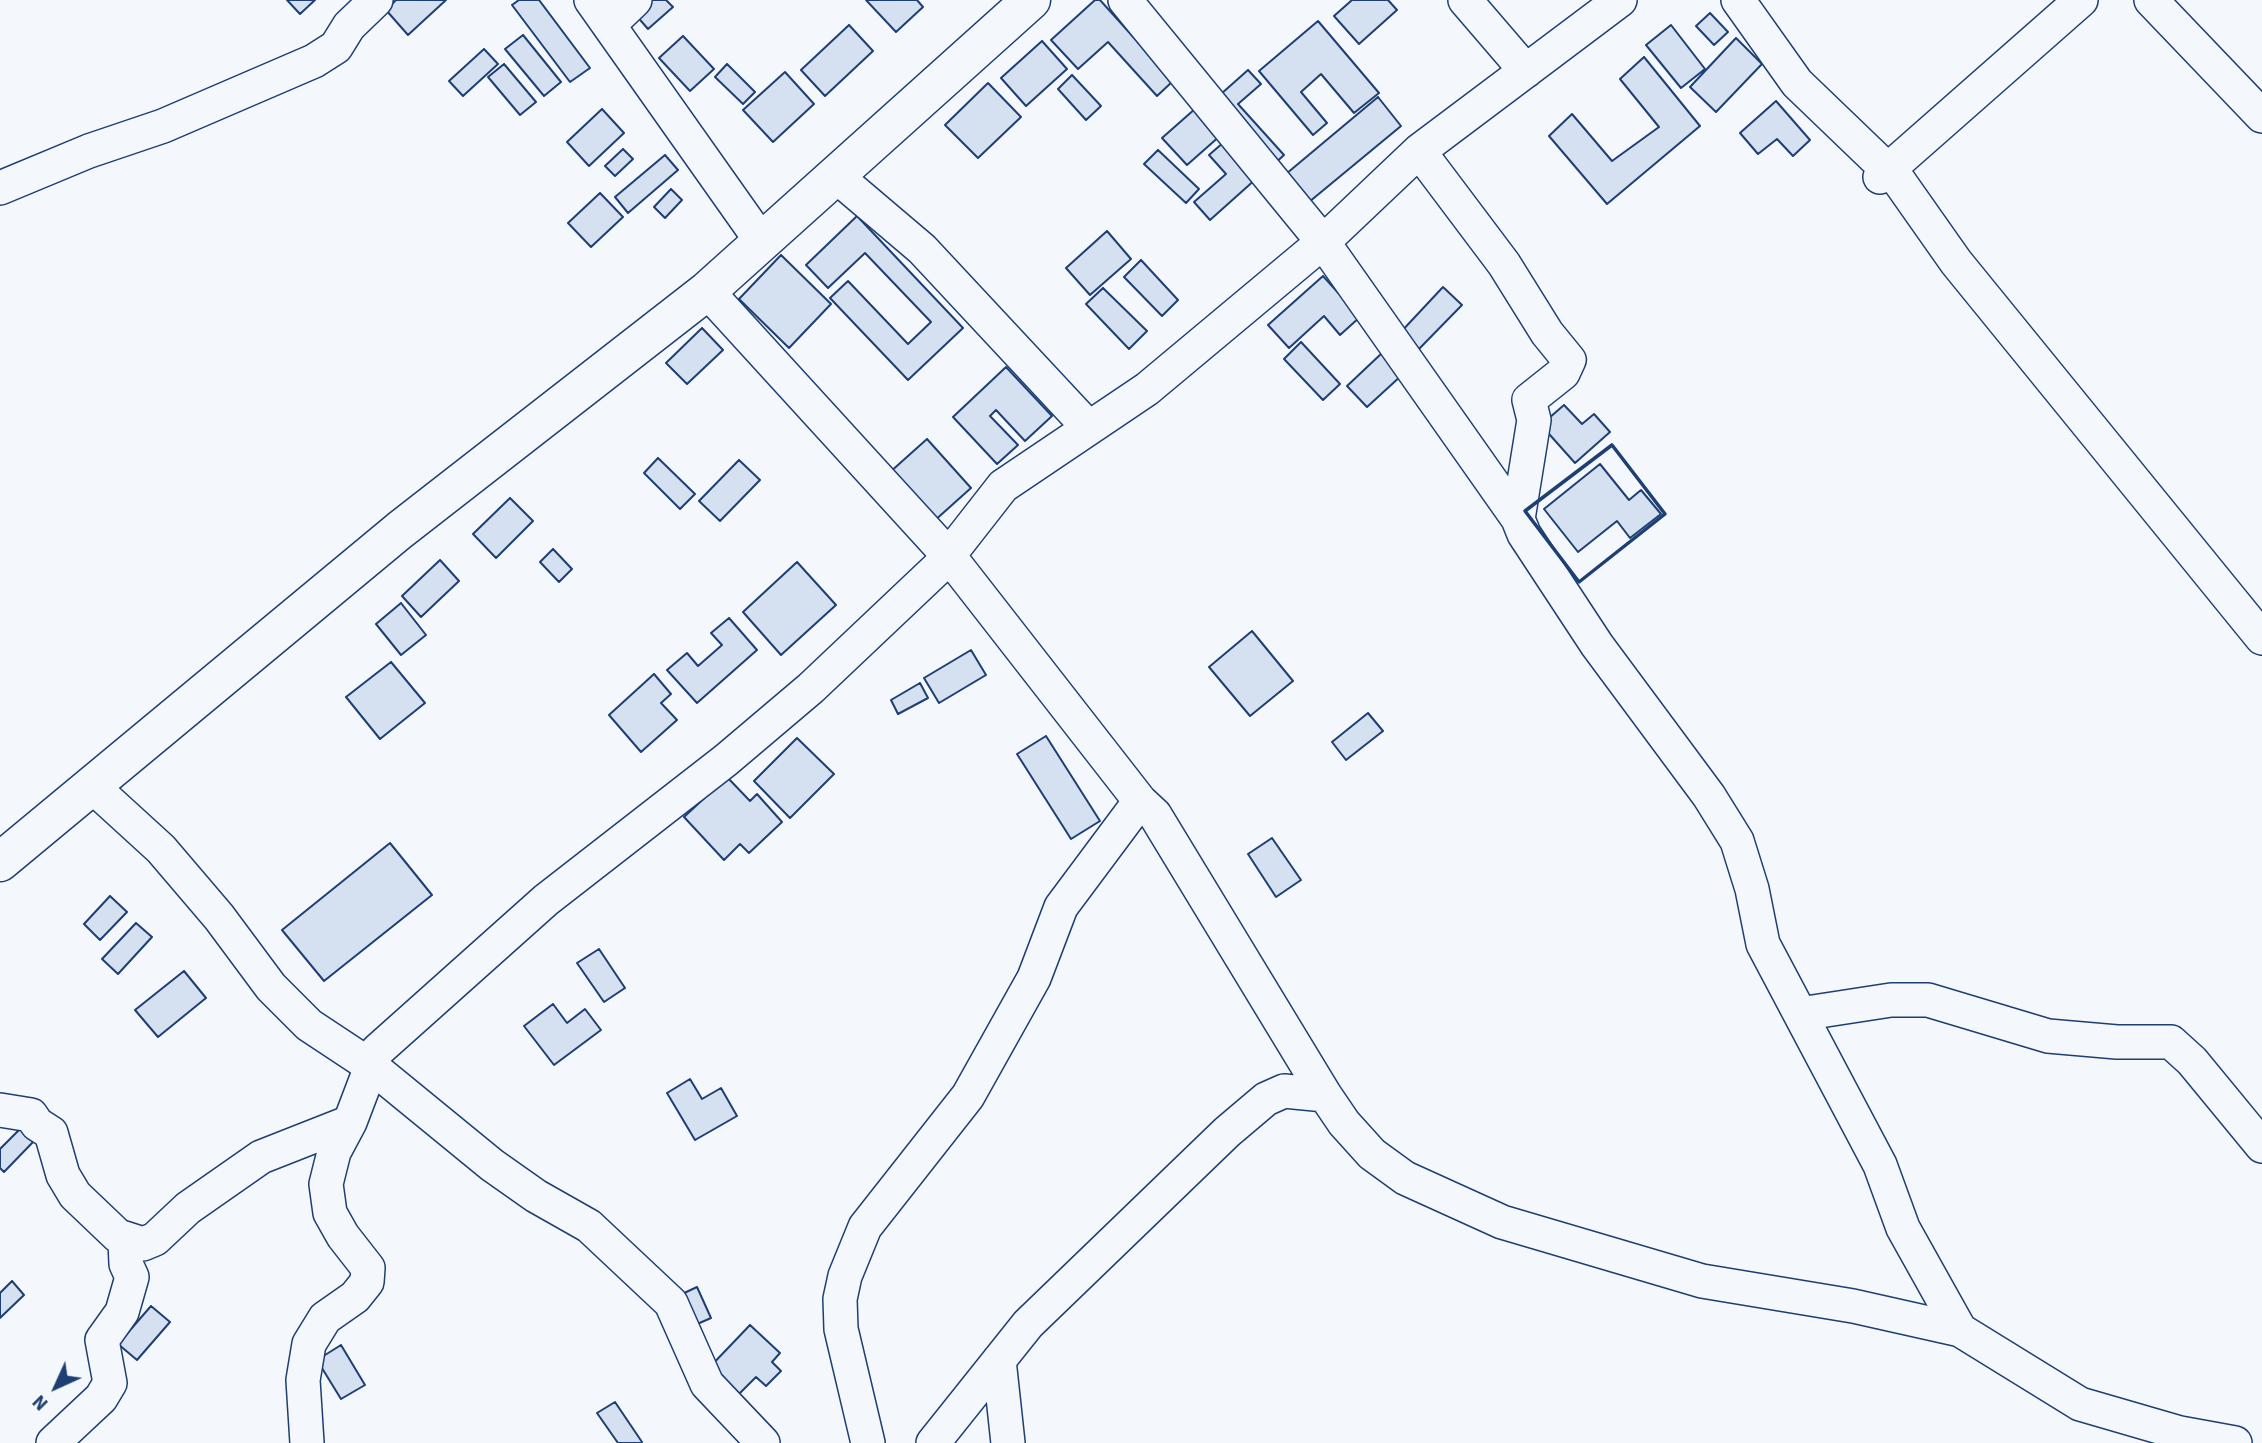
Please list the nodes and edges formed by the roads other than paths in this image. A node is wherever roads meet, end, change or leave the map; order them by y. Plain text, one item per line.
1 (376, 0) edge
2 (635, 0) edge
3 (1031, 0) edge
4 (1125, 0) edge
5 (1465, 0) edge
6 (1620, 0) edge
7 (1738, 0) edge
8 (2081, 0) edge
9 (2151, 0) edge
10 (600, 12) edge
11 (1526, 71) junction
12 (2262, 116) edge
13 (1419, 150) junction
14 (1884, 173) junction
15 (836, 176) junction
16 (0, 188) edge
17 (762, 242) junction
18 (1322, 242) junction
19 (707, 291) junction
20 (1089, 428) junction
21 (1518, 519) junction
22 (949, 556) junction
23 (2262, 638) edge
24 (92, 786) junction
25 (1140, 801) junction
26 (0, 862) edge
27 (1800, 1014) junction
28 (371, 1066) junction
29 (1325, 1095) junction
30 (0, 1110) edge
31 (350, 1122) junction
32 (2262, 1146) edge
33 (125, 1241) junction
34 (1960, 1330) junction
35 (999, 1360) junction
36 (53, 1443) edge
37 (307, 1443) edge
38 (763, 1443) edge
39 (868, 1443) edge
40 (933, 1443) edge
41 (1008, 1443) edge
42 (2235, 1443) edge

1 - 16 street
2 - 10 street
3 - 15 main road
4 - 18 street
5 - 11 street
6 - 11 street
7 - 14 street
8 - 14 street
9 - 12 street
10 - 17 street
11 - 13 street
13 - 18 street
13 - 21 street
14 - 23 street
15 - 17 main road
15 - 20 street
17 - 19 main road
18 - 20 street
18 - 21 street
19 - 22 street
19 - 24 main road
20 - 22 street
21 - 27 street
22 - 25 street
22 - 28 street
24 - 26 main road
24 - 28 street
25 - 29 street
25 - 39 street
27 - 32 street
27 - 34 street
28 - 31 street
28 - 38 street
29 - 34 street
29 - 35 street
30 - 33 street
31 - 33 street
31 - 37 street
33 - 36 street
34 - 42 street
35 - 40 street
35 - 41 street

